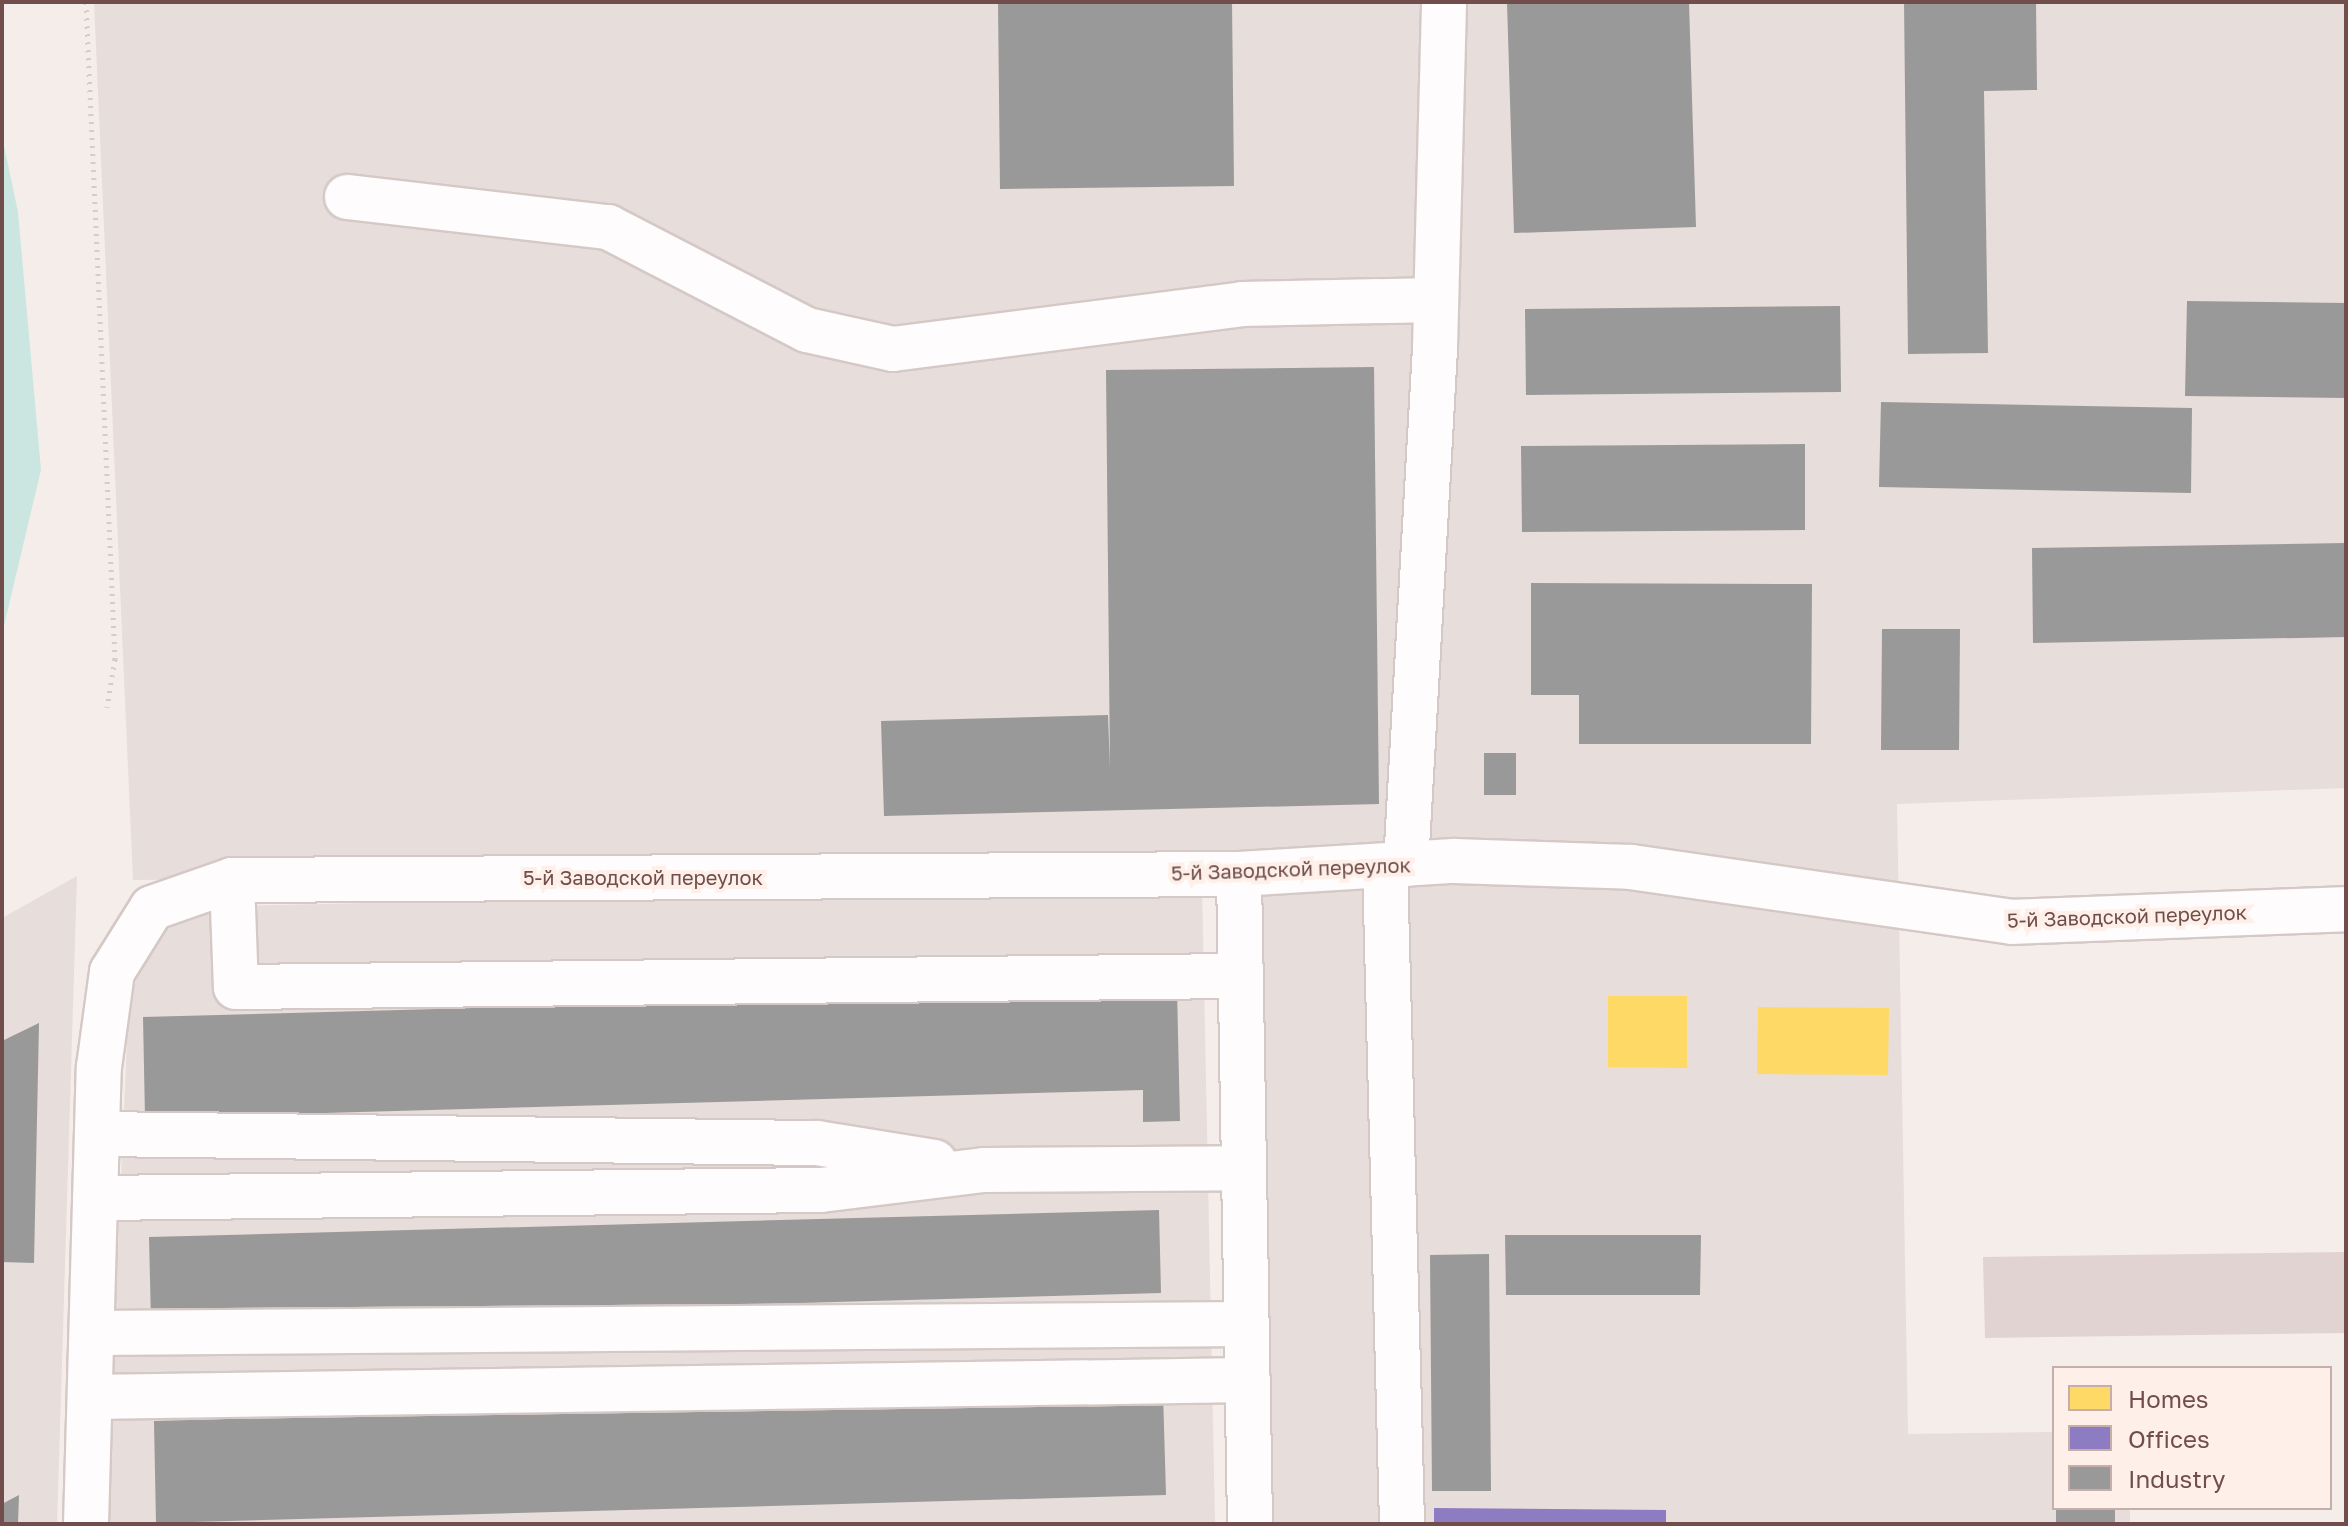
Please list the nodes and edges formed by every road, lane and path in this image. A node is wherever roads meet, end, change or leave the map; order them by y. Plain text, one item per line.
1 (86, 2) edge
2 (1444, 2) edge
3 (347, 197) dead end
4 (1436, 300) junction
5 (107, 707) dead end
6 (1395, 865) junction
7 (1239, 874) junction
8 (232, 880) junction
9 (2346, 909) edge
10 (1241, 976) junction
11 (97, 1134) junction
12 (1244, 1168) junction
13 (984, 1170) junction
14 (95, 1198) junction
15 (1247, 1324) junction
16 (92, 1333) junction
17 (1248, 1380) junction
18 (90, 1397) junction
19 (86, 1524) edge
20 (1250, 1524) edge
21 (1402, 1524) edge

1 - 5 path
2 - 4 lane
3 - 4 lane
4 - 6 lane
6 - 7 lane, 5-й Заводской переулок
6 - 9 lane, 5-й Заводской переулок
6 - 21 lane
7 - 8 lane, 5-й Заводской переулок
7 - 10 lane
8 - 10 lane
8 - 11 lane, 5-й Заводской переулок
10 - 12 lane
11 - 13 lane
11 - 14 lane, 5-й Заводской переулок
12 - 13 lane
12 - 15 lane
13 - 14 lane
14 - 16 lane, 5-й Заводской переулок
15 - 16 lane
15 - 17 lane
16 - 18 lane, 5-й Заводской переулок
17 - 18 lane
17 - 20 lane
18 - 19 lane, 5-й Заводской переулок

